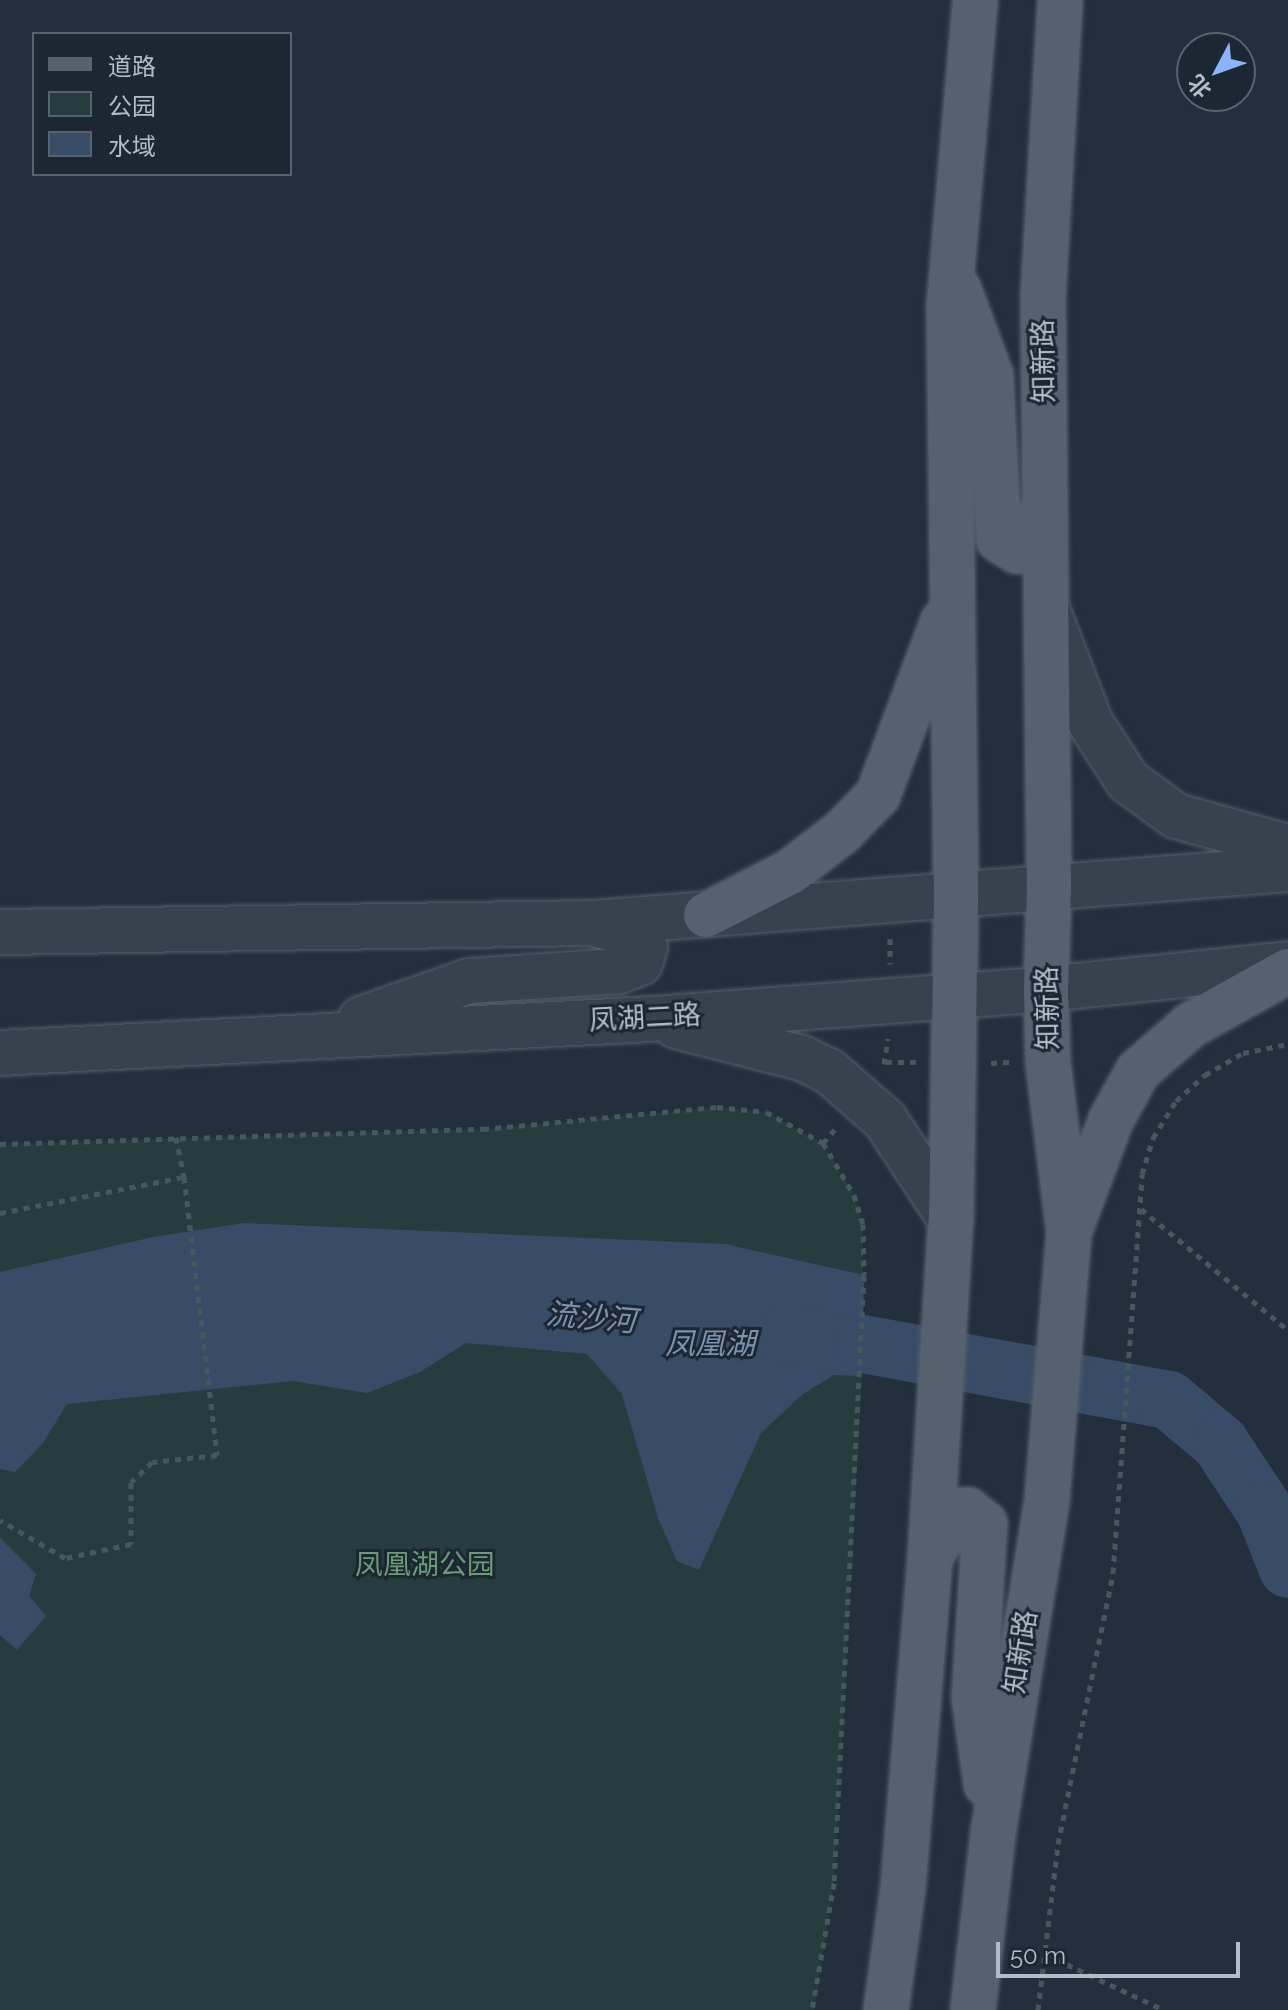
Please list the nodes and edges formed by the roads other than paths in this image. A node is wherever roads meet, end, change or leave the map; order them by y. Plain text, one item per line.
1 (975, 0) edge
2 (1060, 0) edge
3 (952, 273) junction
4 (1045, 503) junction
5 (952, 600) junction
6 (1046, 607) junction
7 (1288, 847) edge
8 (1288, 869) edge
9 (1049, 886) junction
10 (956, 891) junction
11 (706, 915) junction
12 (593, 923) junction
13 (0, 932) edge
14 (1288, 964) edge
15 (1288, 971) edge
16 (1046, 989) junction
17 (953, 997) junction
18 (651, 1019) junction
19 (317, 1034) junction
20 (0, 1053) edge
21 (951, 1220) junction
22 (1069, 1233) junction
23 (930, 1559) junction
24 (993, 1834) junction
25 (886, 2010) edge
26 (973, 2010) edge

1 - 3 main road
2 - 4 main road, 知新路
3 - 4 main road
3 - 5 main road
4 - 6 main road, 知新路
5 - 10 main road
5 - 11 main road
6 - 7 street
6 - 9 main road, 知新路
8 - 9 street
9 - 10 street
9 - 16 main road, 知新路
10 - 11 street
10 - 17 main road
11 - 12 street
12 - 13 street
12 - 19 street
14 - 16 street, 凤湖二路
15 - 22 main road
16 - 17 street, 凤湖二路
16 - 22 main road, 知新路
17 - 18 street, 凤湖二路
17 - 21 main road
18 - 19 street, 凤湖二路
18 - 21 street
19 - 20 street, 凤湖二路
21 - 23 main road
22 - 24 main road, 知新路
23 - 24 main road
23 - 25 main road
24 - 26 main road, 知新路

